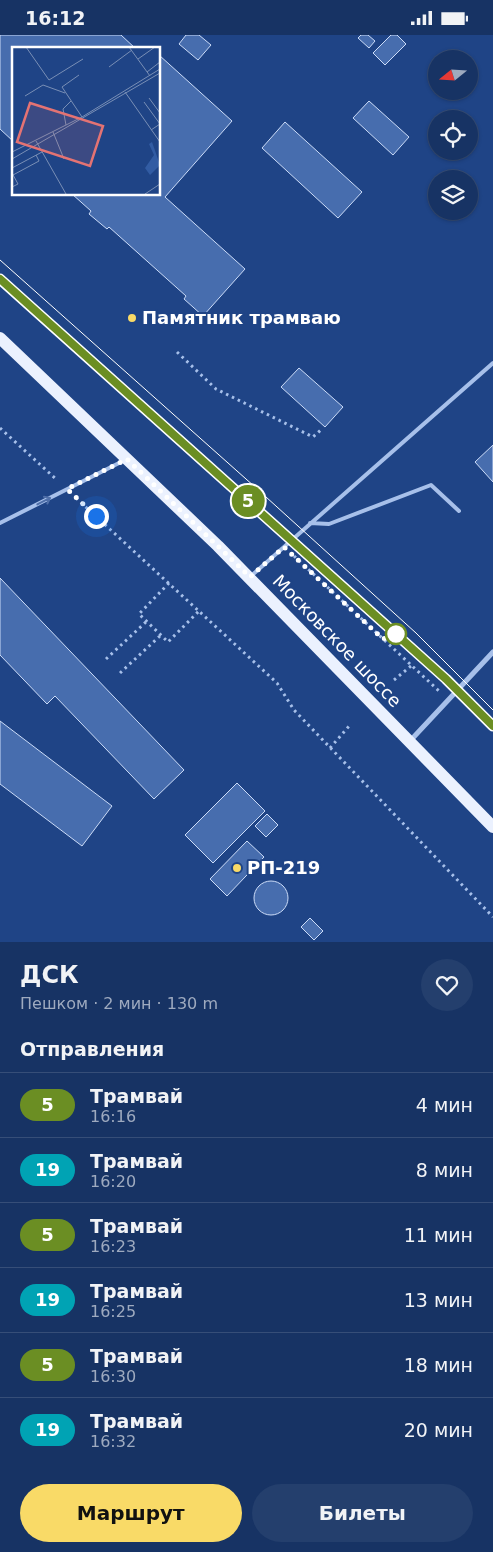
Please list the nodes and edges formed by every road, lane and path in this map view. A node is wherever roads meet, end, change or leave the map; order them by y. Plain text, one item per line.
1 (0, 338) edge
2 (177, 352) dead end
3 (493, 363) edge
4 (0, 428) edge
5 (323, 428) dead end
6 (127, 459) junction
7 (67, 489) junction
8 (459, 511) dead end
9 (0, 523) edge
10 (310, 523) junction
11 (284, 547) junction
12 (250, 577) junction
13 (169, 583) junction
14 (199, 611) junction
15 (147, 621) junction
16 (161, 635) junction
17 (493, 652) edge
18 (106, 659) dead end
19 (411, 666) junction
20 (120, 673) dead end
21 (394, 680) dead end
22 (449, 700) junction
23 (350, 725) dead end
24 (410, 741) junction
25 (330, 748) junction
26 (493, 827) edge
27 (493, 917) edge

1 - 6 main road, Московское шоссе
2 - 5 path
3 - 10 lane
4 - 7 path
6 - 7 lane
6 - 12 main road, Московское шоссе
9 -> 7 lane
7 - 13 path
8 - 10 lane
10 - 11 lane
11 - 12 lane
11 - 19 path
12 - 24 main road, Московское шоссе
13 - 14 path
13 - 15 path
14 - 16 path
14 - 25 path
15 - 16 path
15 - 18 path
16 - 20 path
17 - 22 street
19 - 21 path
19 - 22 path
22 - 24 street
23 - 25 path
24 - 26 main road, Московское шоссе
25 - 27 path

